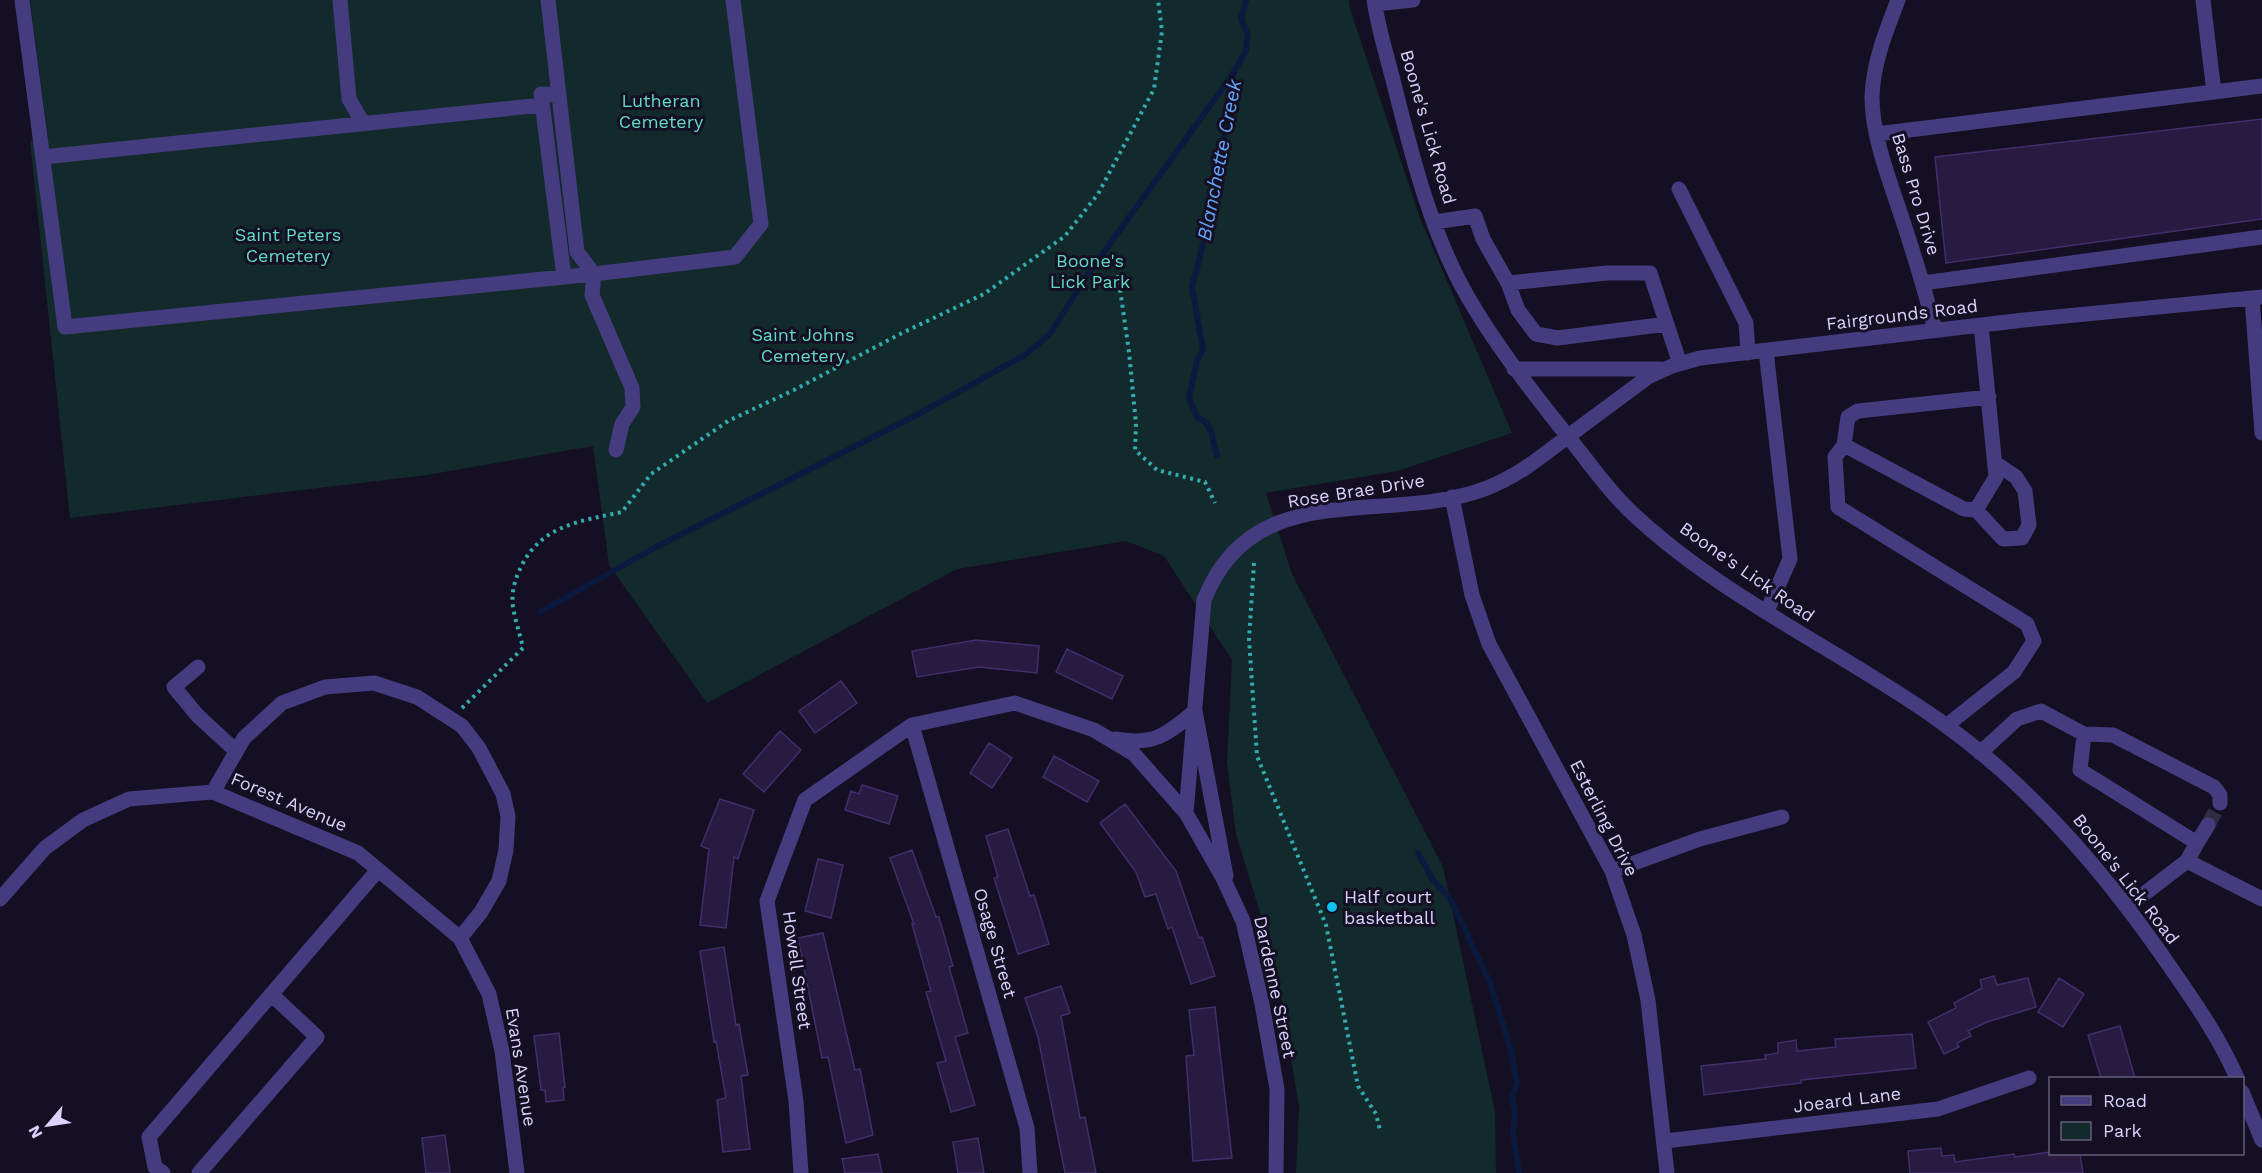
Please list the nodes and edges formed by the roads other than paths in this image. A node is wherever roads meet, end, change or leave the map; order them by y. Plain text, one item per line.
1 (22, 0) edge
2 (340, 0) edge
3 (548, 0) edge
4 (733, 0) edge
5 (1413, 0) edge
6 (1898, 0) edge
7 (2203, 0) edge
8 (1374, 2) edge
9 (2262, 86) edge
10 (2214, 92) junction
11 (559, 95) junction
12 (542, 105) junction
13 (363, 123) junction
14 (1877, 134) junction
15 (43, 157) junction
16 (1679, 189) dead end
17 (1435, 222) junction
18 (2262, 237) edge
19 (594, 274) junction
20 (564, 277) junction
21 (1508, 283) junction
22 (1923, 284) junction
23 (2257, 298) edge
24 (1667, 324) junction
25 (1981, 325) junction
26 (1935, 330) junction
27 (1766, 351) junction
28 (1748, 353) junction
29 (1680, 364) junction
30 (1514, 369) junction
31 (1663, 369) junction
32 (1989, 397) junction
33 (2262, 433) edge
34 (1568, 436) junction
35 (1844, 445) junction
36 (616, 450) dead end
37 (1995, 463) junction
38 (1452, 497) junction
39 (1976, 510) junction
40 (1767, 611) junction
41 (198, 667) dead end
42 (1194, 711) junction
43 (912, 725) junction
44 (1946, 726) junction
45 (2084, 734) junction
46 (1106, 737) junction
47 (236, 751) junction
48 (1980, 753) junction
49 (213, 792) junction
50 (2220, 803) dead end
51 (1186, 813) junction
52 (1782, 817) dead end
53 (2208, 825) tunnel mouth
54 (2197, 843) junction
55 (2187, 861) junction
56 (378, 870) junction
57 (1612, 871) junction
58 (1229, 891) junction
59 (0, 899) edge
60 (2262, 899) edge
61 (2127, 907) junction
62 (460, 938) junction
63 (271, 994) junction
64 (2237, 1077) edge
65 (2029, 1078) dead end
66 (2244, 1097) edge
67 (2262, 1140) edge
68 (1665, 1141) junction
69 (163, 1173) edge
70 (199, 1173) edge
71 (517, 1173) edge
72 (801, 1173) edge
73 (1030, 1173) edge
74 (1276, 1173) edge
75 (1667, 1173) edge

1 - 15 street
2 - 13 street
3 - 11 street
4 - 19 street
5 - 8 street
6 - 14 street, Bass Pro Drive
7 - 10 street
8 - 17 street, Boone's Lick Road
9 - 10 street
10 - 14 street
11 - 12 street
11 - 19 street
12 - 13 street
12 - 20 street
13 - 15 street
14 - 22 street, Bass Pro Drive
15 - 20 street
16 - 28 street
17 - 21 street
17 - 30 street, Boone's Lick Road
18 - 22 street
19 - 20 street
19 - 36 street
21 - 24 street
21 - 24 street
22 - 26 street, Bass Pro Drive
23 - 25 street, Fairgrounds Road
23 - 33 street
24 - 29 street
25 - 26 street, Fairgrounds Road
25 - 32 street
26 - 27 street, Fairgrounds Road
27 - 28 street, Fairgrounds Road
27 - 40 street
28 - 29 street, Fairgrounds Road
29 - 31 street, Fairgrounds Road
30 - 31 street
30 - 34 street, Boone's Lick Road
31 - 34 street, Fairgrounds Road
32 - 35 street
32 - 37 street
34 - 38 street, Rose Brae Drive
34 - 40 street, Boone's Lick Road
35 - 39 street
35 - 44 street
37 - 39 street
37 - 39 street
38 - 42 street, Rose Brae Drive
38 - 57 street, Esterling Drive
40 - 44 street, Boone's Lick Road
41 - 47 street
42 - 46 street
42 - 51 street, Rose Brae Drive
42 - 58 street
43 - 46 street, Dardenne Street
43 - 72 street, Howell Street
43 - 73 street, Osage Street
44 - 48 street, Boone's Lick Road
45 - 48 street
45 - 50 street
45 - 54 street
46 - 51 street, Dardenne Street
47 - 49 street
47 - 62 street
48 - 61 street, Boone's Lick Road
49 - 56 street, Forest Avenue
49 - 59 street, Forest Avenue
51 - 58 street, Dardenne Street
52 - 57 street
53 - 54 street
54 - 55 street
55 - 60 street
55 - 61 street
56 - 62 street, Forest Avenue
56 - 63 street
57 - 68 street, Esterling Drive
58 - 74 street, Dardenne Street
61 - 64 street, Boone's Lick Road
62 - 71 street, Evans Avenue
63 - 69 street
63 - 70 street
65 - 68 street, Joeard Lane
66 - 67 street
68 - 75 street, Esterling Drive

